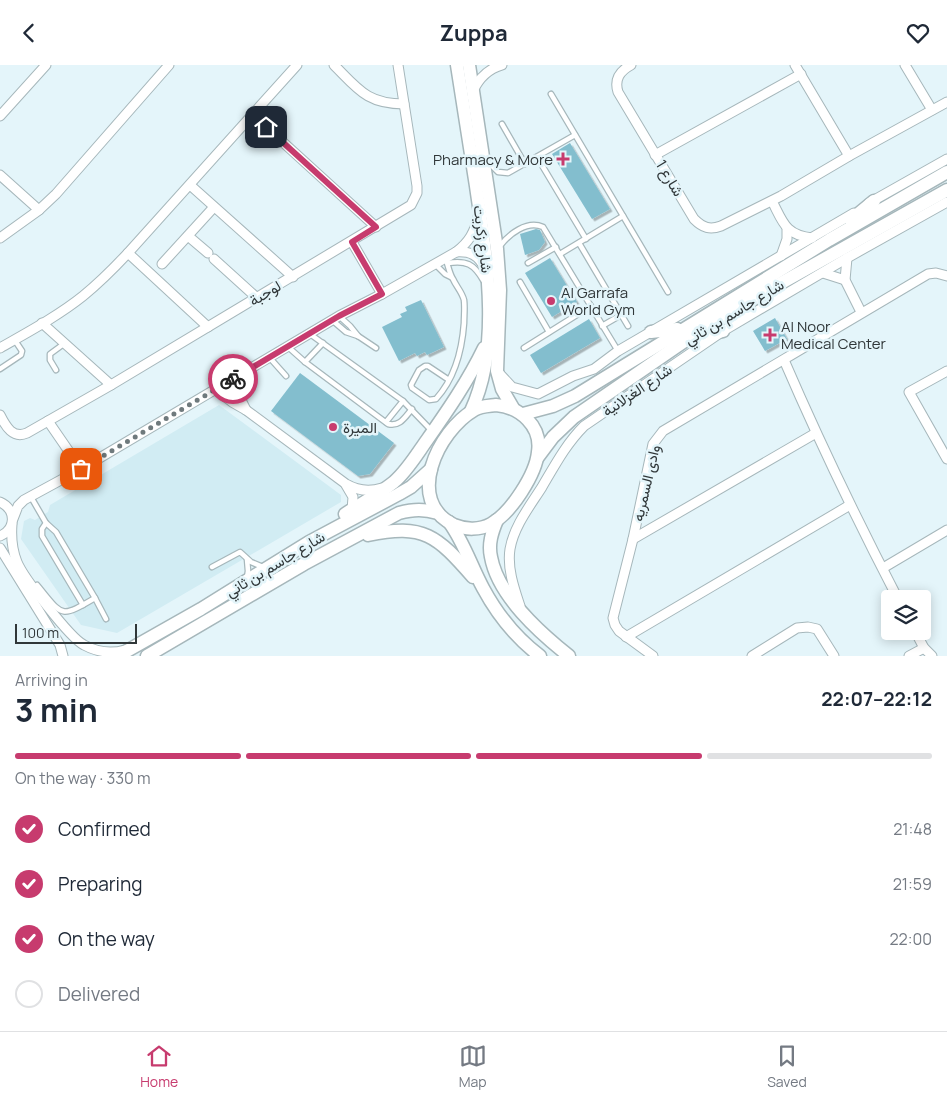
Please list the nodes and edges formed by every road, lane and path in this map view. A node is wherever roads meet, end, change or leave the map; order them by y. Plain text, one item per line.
1 (46, 65) edge
2 (169, 65) edge
3 (297, 65) edge
4 (334, 65) edge
5 (398, 65) edge
6 (457, 65) edge
7 (469, 65) edge
8 (631, 65) edge
9 (795, 65) edge
10 (905, 65) edge
11 (496, 66) edge
12 (801, 74) junction
13 (473, 91) junction
14 (551, 94) dead end
15 (947, 102) edge
16 (404, 104) junction
17 (932, 110) junction
18 (252, 114) junction
19 (0, 116) edge
20 (502, 124) dead end
21 (576, 135) junction
22 (483, 155) junction
23 (656, 155) junction
24 (849, 156) junction
25 (537, 157) junction
26 (947, 159) edge
27 (525, 164) junction
28 (947, 172) edge
29 (0, 175) edge
30 (190, 185) junction
31 (947, 190) edge
32 (772, 201) junction
33 (874, 201) junction
34 (947, 203) edge
35 (214, 207) junction
36 (40, 210) junction
37 (480, 211) junction
38 (623, 216) junction
39 (376, 227) junction
40 (787, 230) junction
41 (188, 236) junction
42 (0, 238) edge
43 (812, 238) junction
44 (586, 239) junction
45 (829, 239) junction
46 (352, 242) junction
47 (579, 243) junction
48 (556, 247) junction
49 (497, 249) junction
50 (456, 252) junction
51 (128, 253) junction
52 (560, 254) junction
53 (781, 256) junction
54 (847, 258) junction
55 (446, 260) junction
56 (434, 263) junction
57 (528, 263) dead end
58 (162, 264) dead end
59 (822, 273) junction
60 (947, 276) edge
61 (293, 277) junction
62 (451, 277) junction
63 (488, 281) junction
64 (845, 281) junction
65 (520, 282) dead end
66 (668, 292) dead end
67 (382, 294) junction
68 (257, 298) junction
69 (591, 306) junction
70 (861, 312) junction
71 (621, 315) junction
72 (336, 318) junction
73 (42, 323) junction
74 (602, 326) junction
75 (628, 326) dead end
76 (208, 327) junction
77 (724, 331) junction
78 (549, 332) junction
79 (651, 332) junction
80 (309, 333) junction
81 (684, 335) junction
82 (358, 336) junction
83 (14, 339) junction
84 (489, 339) junction
85 (65, 343) junction
86 (323, 343) junction
87 (287, 346) junction
88 (0, 348) edge
89 (524, 348) dead end
90 (376, 349) dead end
91 (618, 351) junction
92 (269, 357) junction
93 (784, 360) junction
94 (305, 363) junction
95 (0, 369) edge
96 (56, 370) dead end
97 (497, 371) junction
98 (947, 371) edge
99 (286, 375) dead end
100 (231, 380) junction
101 (449, 381) junction
102 (111, 385) junction
103 (215, 389) junction
104 (403, 401) junction
105 (412, 409) junction
106 (246, 410) junction
107 (472, 411) junction
108 (518, 411) junction
109 (0, 415) edge
110 (48, 421) junction
111 (386, 422) junction
112 (433, 431) junction
113 (816, 433) junction
114 (538, 457) junction
115 (947, 459) edge
116 (81, 469) junction
117 (431, 469) junction
118 (346, 485) junction
119 (388, 486) junction
120 (28, 499) junction
121 (1, 503) edge
122 (850, 505) junction
123 (352, 510) junction
124 (438, 513) junction
125 (496, 520) junction
126 (13, 522) junction
127 (46, 523) junction
128 (449, 523) junction
129 (947, 530) edge
130 (0, 536) edge
131 (353, 538) junction
132 (633, 539) junction
133 (309, 542) junction
134 (0, 548) edge
135 (247, 559) junction
136 (212, 567) dead end
137 (269, 568) junction
138 (882, 568) junction
139 (23, 574) junction
140 (245, 582) junction
141 (483, 588) junction
142 (893, 590) edge
143 (95, 598) junction
144 (83, 605) junction
145 (521, 611) junction
146 (106, 619) dead end
147 (626, 637) junction
148 (920, 640) edge
149 (165, 645) junction
150 (135, 646) junction
151 (924, 648) junction
152 (63, 656) edge
153 (118, 656) edge
154 (147, 656) edge
155 (154, 656) edge
156 (540, 656) edge
157 (570, 656) edge
158 (652, 656) edge
159 (752, 656) edge
160 (834, 656) edge
161 (909, 656) edge
162 (932, 656) edge

1 - 19 street
2 - 36 street
3 - 18 street
4 - 16 street
5 - 16 street, لوجبة
6 - 37 main road, شارع زكريت
7 - 13 main road, شارع زكريت
8 - 23 street, شارع 1
9 - 12 street
10 - 17 street
11 - 13 street
12 - 23 street
12 - 24 street
13 - 22 main road, شارع زكريت
14 - 21 lane
15 - 17 street, شارع 1
16 - 39 street, لوجبة
17 - 24 street, شارع 1
18 - 30 street
18 - 39 street
20 - 27 lane
21 - 25 lane
21 - 38 lane
22 - 27 lane
22 - 49 main road, شارع زكريت
23 - 32 street, شارع 1
24 - 32 street, شارع 1
25 - 27 lane
25 - 44 lane
26 - 33 street
28 - 45 main road, شارع جاسم بن ثاني
29 - 36 street
30 - 35 street
30 - 51 street
31 - 81 main road, شارع جاسم بن ثاني
32 - 40 street
33 - 43 street
33 - 45 main road
34 - 54 street, شارع الغزلانية
35 - 41 street
35 - 61 street
36 - 42 street
37 - 50 street
37 - 63 main road, شارع زكريت
38 - 44 lane
38 - 66 lane
39 - 46 street, لوجبة
40 - 43 street
40 - 53 street
41 - 58 street
41 - 68 street
43 - 53 street
44 - 47 lane
45 - 81 main road, شارع جاسم بن ثاني
46 - 61 street, لوجبة
46 - 67 street
47 - 52 lane
47 - 71 lane
48 - 49 lane
48 - 52 lane
48 - 57 lane
49 - 97 main road, شارع زكريت
50 - 55 street
50 - 63 street
51 - 73 street
51 - 76 street
52 - 69 lane
53 - 79 street
54 - 59 street, شارع الغزلانية
54 - 64 street
55 - 56 street
55 - 62 lane
55 - 63 lane
56 - 62 lane
56 - 67 street
59 - 64 street
59 - 77 street, شارع الغزلانية
60 - 70 street, وادى السمريه
61 - 68 street, لوجبة
62 - 101 lane
63 - 84 main road, شارع زكريت
64 - 70 street
65 - 78 lane
67 - 72 street
68 - 76 street, لوجبة
69 - 74 lane
69 - 78 lane
70 - 93 street, وادى السمريه
71 - 74 lane
71 - 75 lane
72 - 80 street
72 - 82 lane
72 - 82 lane
73 - 83 street
73 - 85 street
74 - 91 lane
76 - 102 street, لوجبة
77 - 81 main road
77 - 145 street, شارع الغزلانية
78 - 89 lane
79 - 81 main road
79 - 91 street
80 - 86 lane
80 - 87 street
81 - 108 main road, شارع جاسم بن ثاني
81 - 114 main road, شارع جاسم بن ثاني
82 - 90 lane
83 - 88 street
83 - 95 lane
84 - 107 main road, شارع زكريت
84 - 112 main road
85 - 96 lane
85 - 102 street
86 - 94 lane
86 - 104 lane
87 - 92 street
87 - 94 lane
91 - 97 street
92 - 99 lane
92 - 100 street
93 - 113 street
93 - 132 street, وادى السمريه
94 - 111 lane
97 - 108 main road, شارع زكريت
98 - 115 street
100 - 103 street
100 - 106 street
101 - 101 lane
102 - 110 street, لوجبة
103 - 106 street
103 - 116 street
104 - 105 lane
104 - 111 lane
105 - 111 lane
105 - 112 lane
106 - 118 street
107 - 108 main road
107 - 117 main road
108 - 114 main road
109 - 110 street, لوجبة
110 - 116 street
112 - 119 main road
113 - 122 street
113 - 132 street
114 - 125 main road
116 - 120 street
117 - 124 main road
117 - 133 main road, شارع جاسم بن ثاني
118 - 119 street
118 - 123 street
119 - 123 main road
120 - 121 street
120 - 126 street
120 - 127 lane
121 - 126 street
122 - 138 street
122 - 147 street
123 - 133 main road
124 - 128 main road
124 - 131 main road, شارع جاسم بن ثاني
125 - 128 main road
125 - 145 main road
126 - 130 street
126 - 139 street
127 - 143 lane
127 - 144 lane
128 - 141 main road
129 - 138 street
131 - 141 main road
131 - 149 main road, شارع جاسم بن ثاني
132 - 147 street, وادى السمريه
133 - 137 main road, شارع جاسم بن ثاني
134 - 152 street
135 - 136 lane
135 - 137 lane
135 - 140 lane
137 - 140 main road, شارع جاسم بن ثاني
138 - 142 street
139 - 144 lane
139 - 150 street
140 - 150 main road, شارع جاسم بن ثاني
141 - 156 main road
143 - 144 lane
143 - 146 lane
145 - 157 main road
147 - 158 street, وادى السمريه
148 - 151 street
149 - 154 main road, شارع جاسم بن ثاني
149 - 155 main road
150 - 153 main road, شارع جاسم بن ثاني
151 - 161 street
151 - 162 street
159 - 160 street

